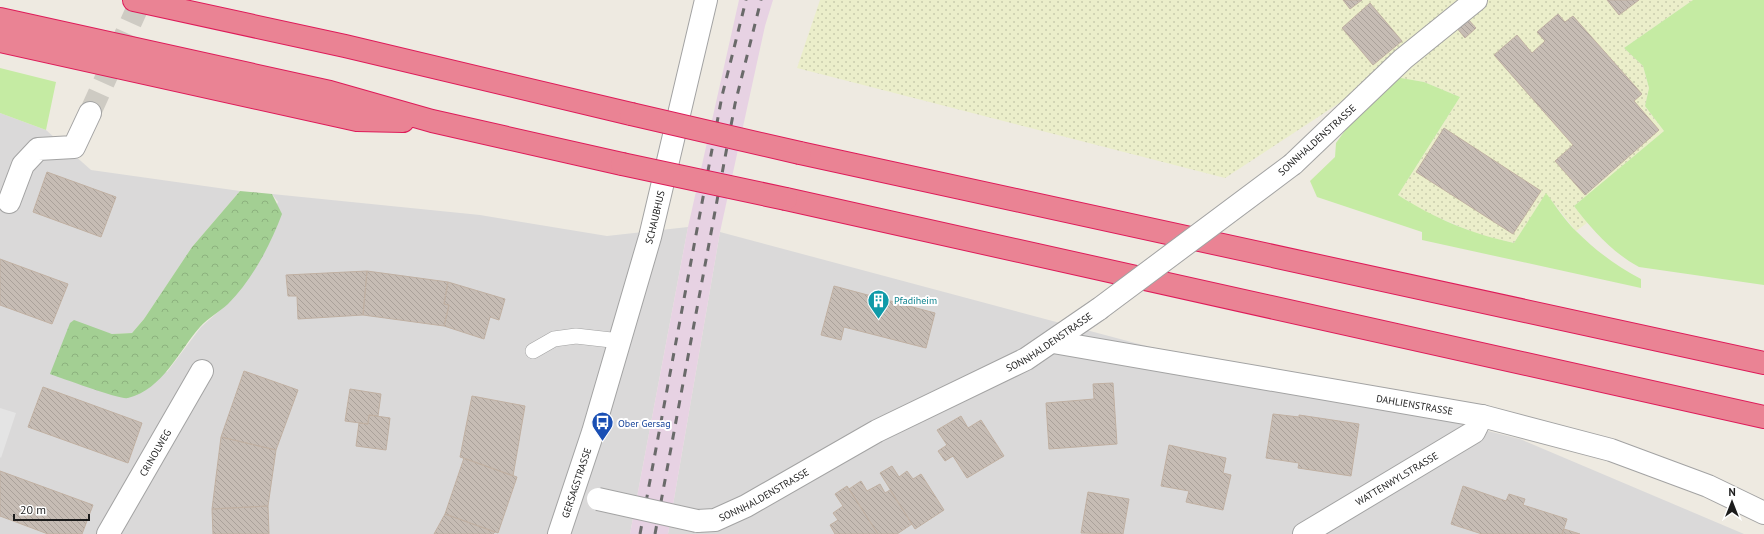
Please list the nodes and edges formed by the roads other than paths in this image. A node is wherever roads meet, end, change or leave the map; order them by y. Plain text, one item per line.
1 (134, 0) edge
2 (706, 0) edge
3 (1476, 0) edge
4 (160, 3) edge
5 (0, 19) edge
6 (0, 41) edge
7 (90, 113) tunnel mouth
8 (432, 122) junction
9 (10, 202) dead end
10 (620, 341) junction
11 (1053, 342) junction
12 (533, 351) dead end
13 (1764, 363) edge
14 (202, 371) dead end
15 (1482, 416) junction
16 (1764, 417) edge
17 (594, 432) joint
18 (573, 493) junction
19 (1764, 513) edge
20 (108, 534) edge
21 (559, 534) edge
22 (1304, 534) edge

1 - 4 highway
2 - 10 street, SCHAUBHUS
3 - 11 street, SONNHALDENSTRASSE, bridge
4 - 13 highway, bridge
5 - 8 highway
6 - 8 highway
7 - 9 street
8 - 16 highway, bridge
10 - 12 lane
10 - 17 street, SCHAUBHUS
11 - 15 street, DAHLIENSTRASSE
11 - 18 street, SONNHALDENSTRASSE, bridge
14 - 20 street, CRINOLWEG
15 - 19 street, DAHLIENSTRASSE
15 - 22 street, WATTENWYLSTRASSE
17 - 18 street, GERSAGSTRASSE
18 - 21 street, GERSAGSTRASSE

